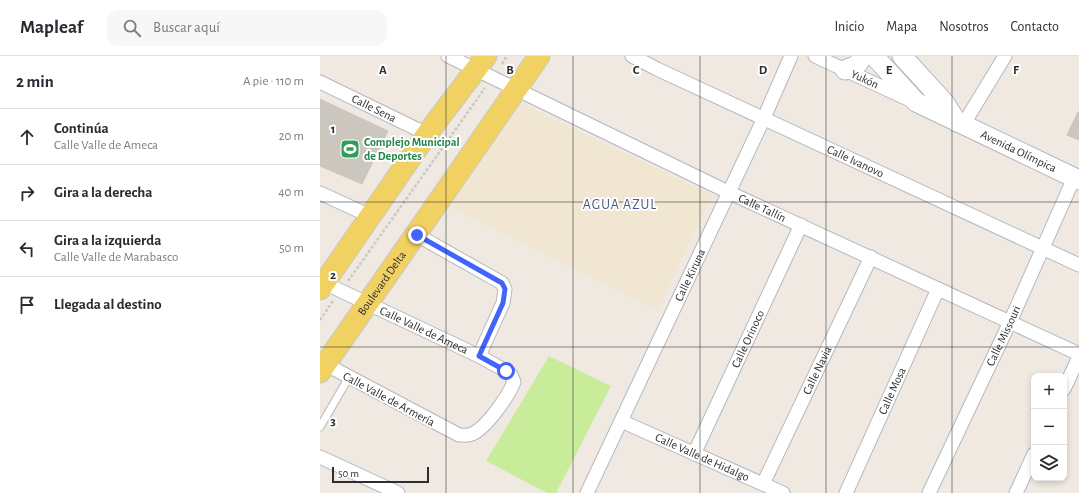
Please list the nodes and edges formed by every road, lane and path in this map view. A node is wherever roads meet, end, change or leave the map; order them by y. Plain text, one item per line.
1 (448, 56) edge
2 (507, 56) edge
3 (539, 56) edge
4 (632, 56) edge
5 (791, 56) edge
6 (815, 56) edge
7 (863, 56) edge
8 (874, 56) edge
9 (902, 56) edge
10 (1005, 56) edge
11 (485, 68) edge
12 (845, 70) junction
13 (320, 82) edge
14 (517, 89) junction
15 (916, 102) junction
16 (764, 118) junction
17 (960, 124) junction
18 (427, 134) junction
19 (1077, 179) edge
20 (728, 192) junction
21 (320, 193) edge
22 (370, 216) junction
23 (801, 225) junction
24 (417, 235) junction
25 (1043, 247) junction
26 (871, 257) junction
27 (1079, 265) edge
28 (326, 286) edge
29 (938, 289) junction
30 (367, 303) junction
31 (320, 320) edge
32 (1010, 322) junction
33 (479, 356) junction
34 (1079, 356) edge
35 (323, 368) edge
36 (350, 378) junction
37 (1067, 382) edge
38 (621, 421) junction
39 (320, 427) edge
40 (453, 433) joint
41 (694, 454) junction
42 (320, 457) edge
43 (1031, 460) edge
44 (763, 484) junction
45 (589, 492) edge
46 (398, 493) edge
47 (783, 493) edge
48 (846, 493) edge
49 (929, 493) edge
50 (1016, 493) edge

1 - 11 street, Calle Tallín
2 - 11 path
3 - 14 main road, Boulevard Delta
4 - 16 street, Calle Ivanovo
5 - 16 street, Calle Kiruna
6 - 12 street, Yukón
7 - 12 street
8 - 15 street, Avenida Olímpica
9 - 17 street
10 - 17 street
11 - 14 street, Calle Tallín
11 - 18 main road
11 - 28 path
12 - 15 street, Yukón
13 - 18 street, Calle Sena
14 - 20 street, Calle Tallín
14 - 24 main road, Boulevard Delta
15 - 17 street, Avenida Olímpica
16 - 20 street, Calle Kiruna
16 - 25 street, Calle Ivanovo
17 - 19 street, Avenida Olímpica
18 - 22 main road
19 - 25 street, Calle Missouri
20 - 23 street, Calle Tallín
20 - 38 street, Calle Kiruna
21 - 22 street
22 - 28 main road
23 - 26 street, Calle Tallín
23 - 41 street, Calle Orinoco
24 - 30 main road, Boulevard Delta
24 - 33 street
25 - 27 street, Calle Ivanovo
25 - 32 street, Calle Missouri
26 - 29 street, Calle Tallín
26 - 44 street, Calle Navia
28 - 30 street, Calle Valle de Ameca
28 - 31 path
29 - 32 street, Calle Tallín
29 - 48 street, Calle Mosa
30 - 33 street, Calle Valle de Ameca
30 - 35 main road, Boulevard Delta
32 - 34 street, Calle Tallín
32 - 49 street, Calle Missouri
33 - 40 street, Calle Valle de Ameca
34 - 37 street
35 - 36 street, Calle Valle de Armería
36 - 39 lane
36 - 40 street, Calle Valle de Armería
38 - 41 street, Calle Valle de Hidalgo
38 - 45 street, Calle Kiruna
41 - 44 street, Calle Valle de Hidalgo
42 - 46 street
43 - 50 street
44 - 47 street, Calle Valle de Hidalgo

